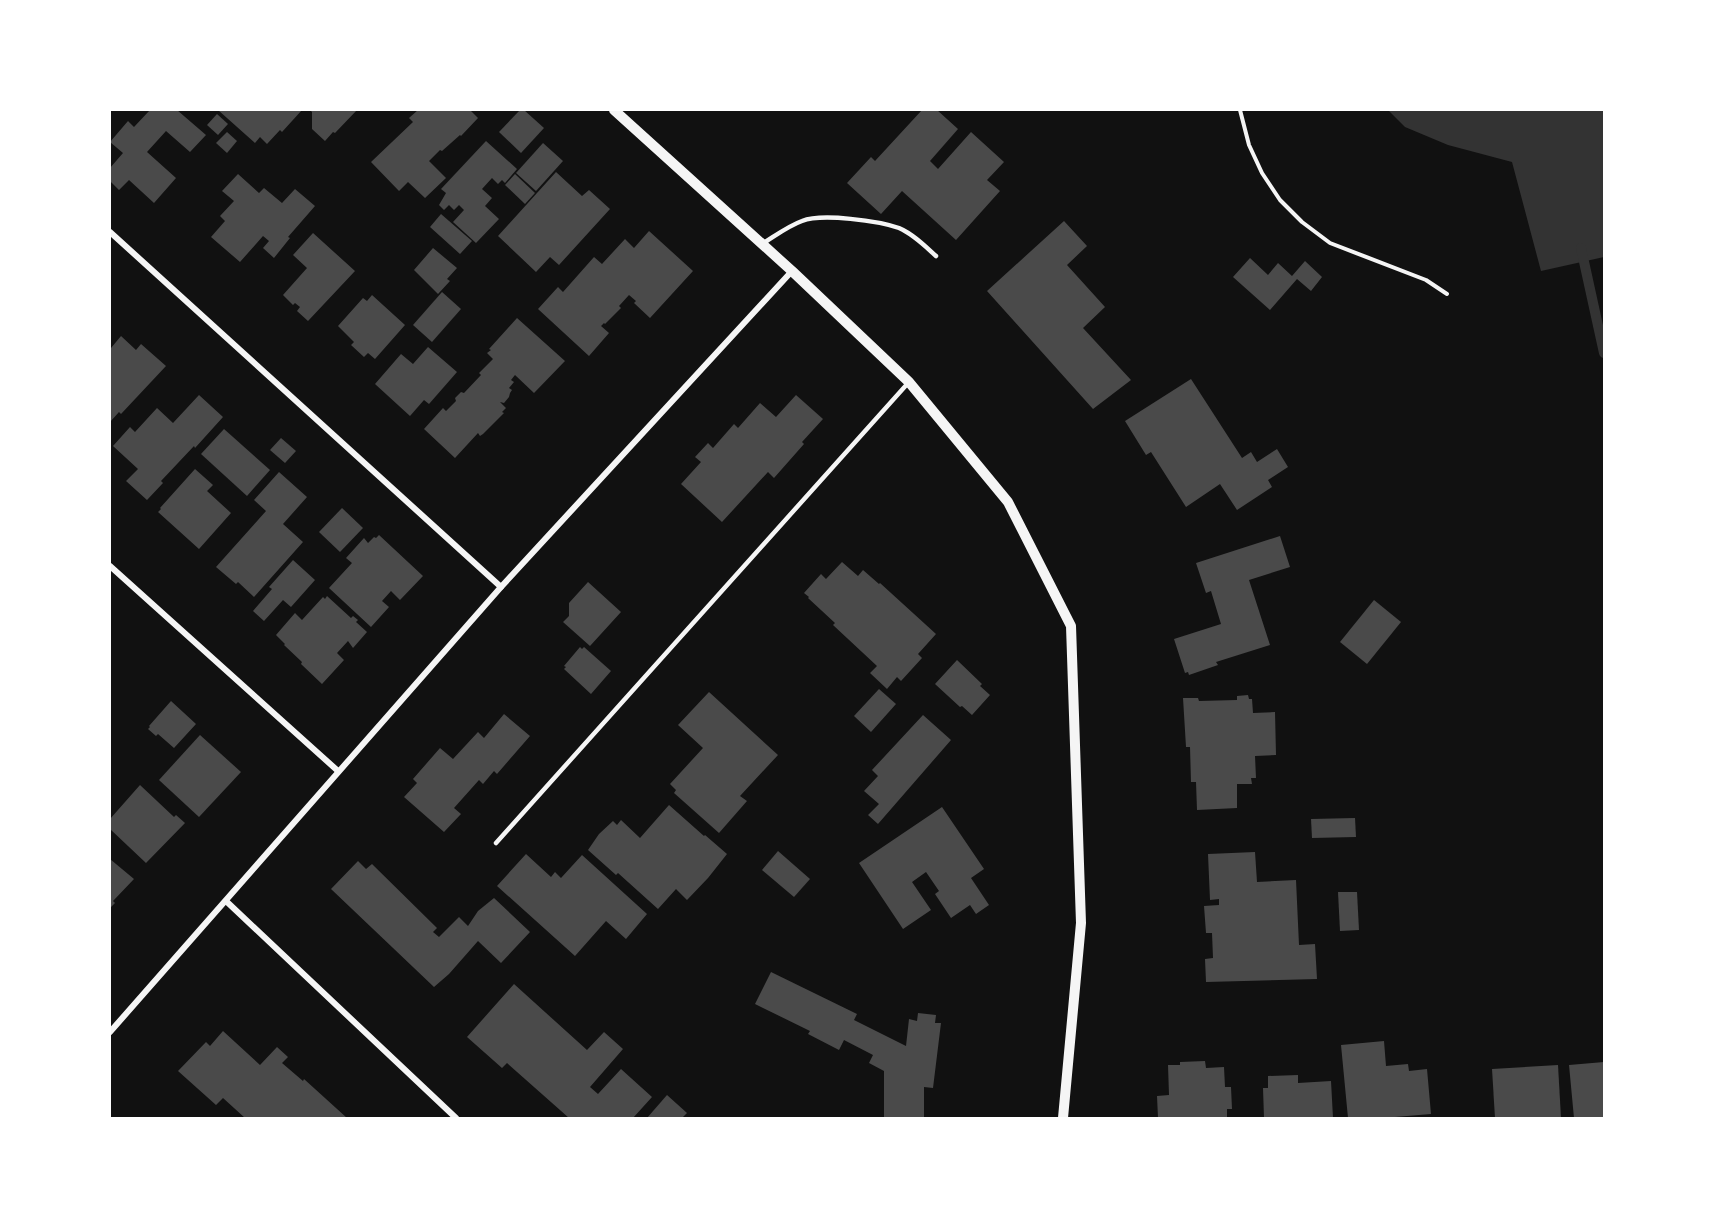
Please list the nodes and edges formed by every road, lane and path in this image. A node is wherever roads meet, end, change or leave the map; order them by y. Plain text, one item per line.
1 (614, 110) edge
2 (1240, 110) edge
3 (110, 232) edge
4 (762, 244) junction
5 (936, 256) dead end
6 (792, 271) junction
7 (1447, 294) dead end
8 (909, 382) junction
9 (110, 566) edge
10 (501, 587) junction
11 (338, 771) junction
12 (496, 843) dead end
13 (226, 901) junction
14 (110, 1032) edge
15 (456, 1119) edge
16 (1063, 1119) edge

1 - 4 street
2 - 7 path
3 - 10 street
4 - 5 lane
4 - 6 street
6 - 8 street
6 - 10 street
8 - 12 lane
8 - 16 street
9 - 11 street
10 - 11 street
11 - 13 street
13 - 14 street
13 - 15 street

